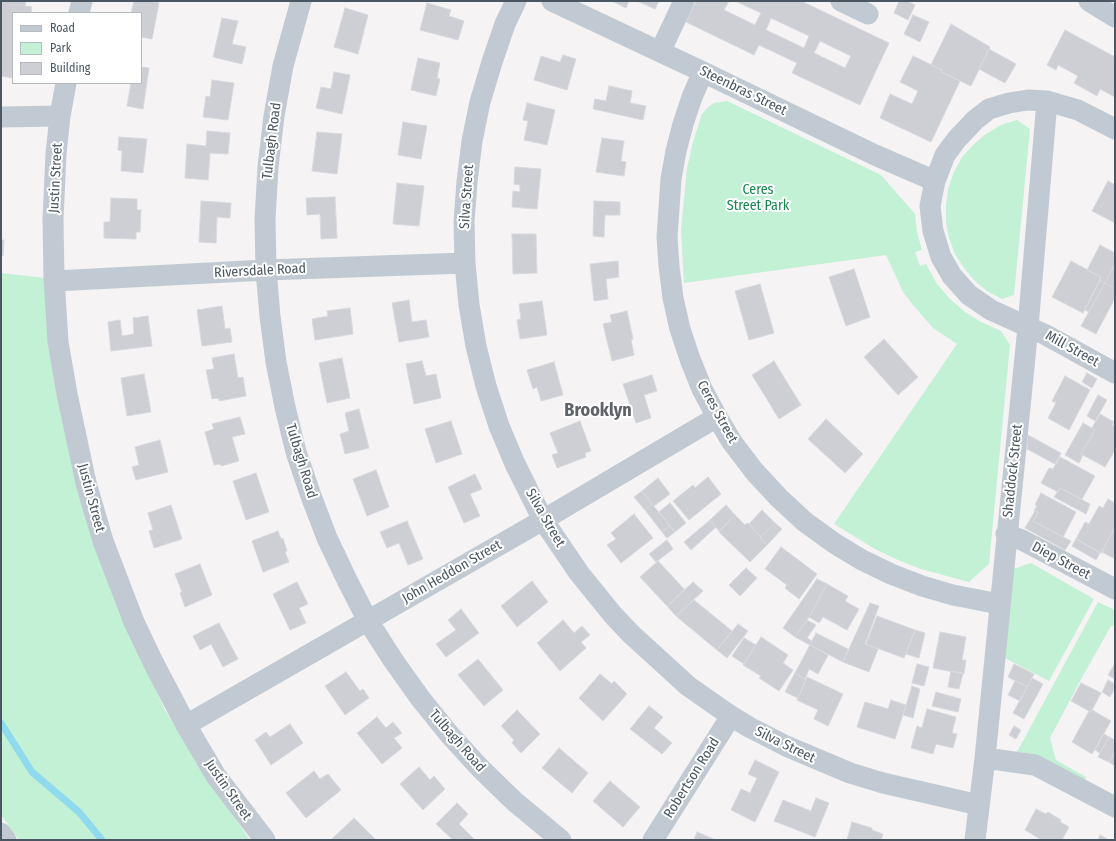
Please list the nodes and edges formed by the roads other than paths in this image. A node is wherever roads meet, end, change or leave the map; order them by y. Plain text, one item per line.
1 (82, 1) edge
2 (301, 1) edge
3 (516, 1) edge
4 (552, 1) edge
5 (684, 1) edge
6 (841, 1) edge
7 (1089, 1) edge
8 (79, 12) edge
9 (868, 14) dead end
10 (1115, 17) edge
11 (660, 52) junction
12 (703, 72) junction
13 (66, 84) edge
14 (1047, 101) junction
15 (60, 116) junction
16 (1, 117) edge
17 (1115, 129) edge
18 (935, 181) junction
19 (465, 263) junction
20 (266, 270) junction
21 (55, 281) junction
22 (1028, 327) junction
23 (1115, 373) edge
24 (717, 417) junction
25 (543, 520) junction
26 (1006, 534) junction
27 (1115, 589) edge
28 (999, 604) junction
29 (368, 621) junction
30 (731, 716) junction
31 (186, 725) junction
32 (985, 758) junction
33 (979, 804) junction
34 (1115, 807) edge
35 (1, 833) edge
36 (6, 840) edge
37 (265, 840) edge
38 (561, 840) edge
39 (653, 840) edge
40 (975, 840) edge

1 - 8 street
2 - 20 street, Tulbagh Road
3 - 19 street, Silva Street
4 - 11 street, Steenbras Street
5 - 11 street
6 - 9 street
7 - 10 street
11 - 12 street, Steenbras Street
12 - 18 street, Steenbras Street
12 - 24 street, Ceres Street
13 - 15 street, Justin Street
14 - 17 street, Mill Street
14 - 18 street, Mill Street
14 - 22 street, Shaddock Street
15 - 16 street
15 - 21 street, Justin Street
18 - 22 street, Mill Street
19 - 20 street, Riversdale Road
19 - 25 street, Silva Street
20 - 21 street, Riversdale Road
20 - 29 street, Tulbagh Road
21 - 31 street, Justin Street
22 - 23 street, Mill Street
22 - 26 street, Shaddock Street
24 - 25 street, John Heddon Street
24 - 28 street, Ceres Street
25 - 29 street, John Heddon Street
25 - 30 street, Silva Street
26 - 27 street, Diep Street
26 - 28 street, Shaddock Street
28 - 32 street, Shaddock Street
29 - 31 street, John Heddon Street
29 - 38 street, Tulbagh Road
30 - 33 street, Silva Street
30 - 39 street, Robertson Road
31 - 37 street, Justin Street
32 - 33 street, Shaddock Street
32 - 34 street
33 - 40 street, Shaddock Street
35 - 36 street

